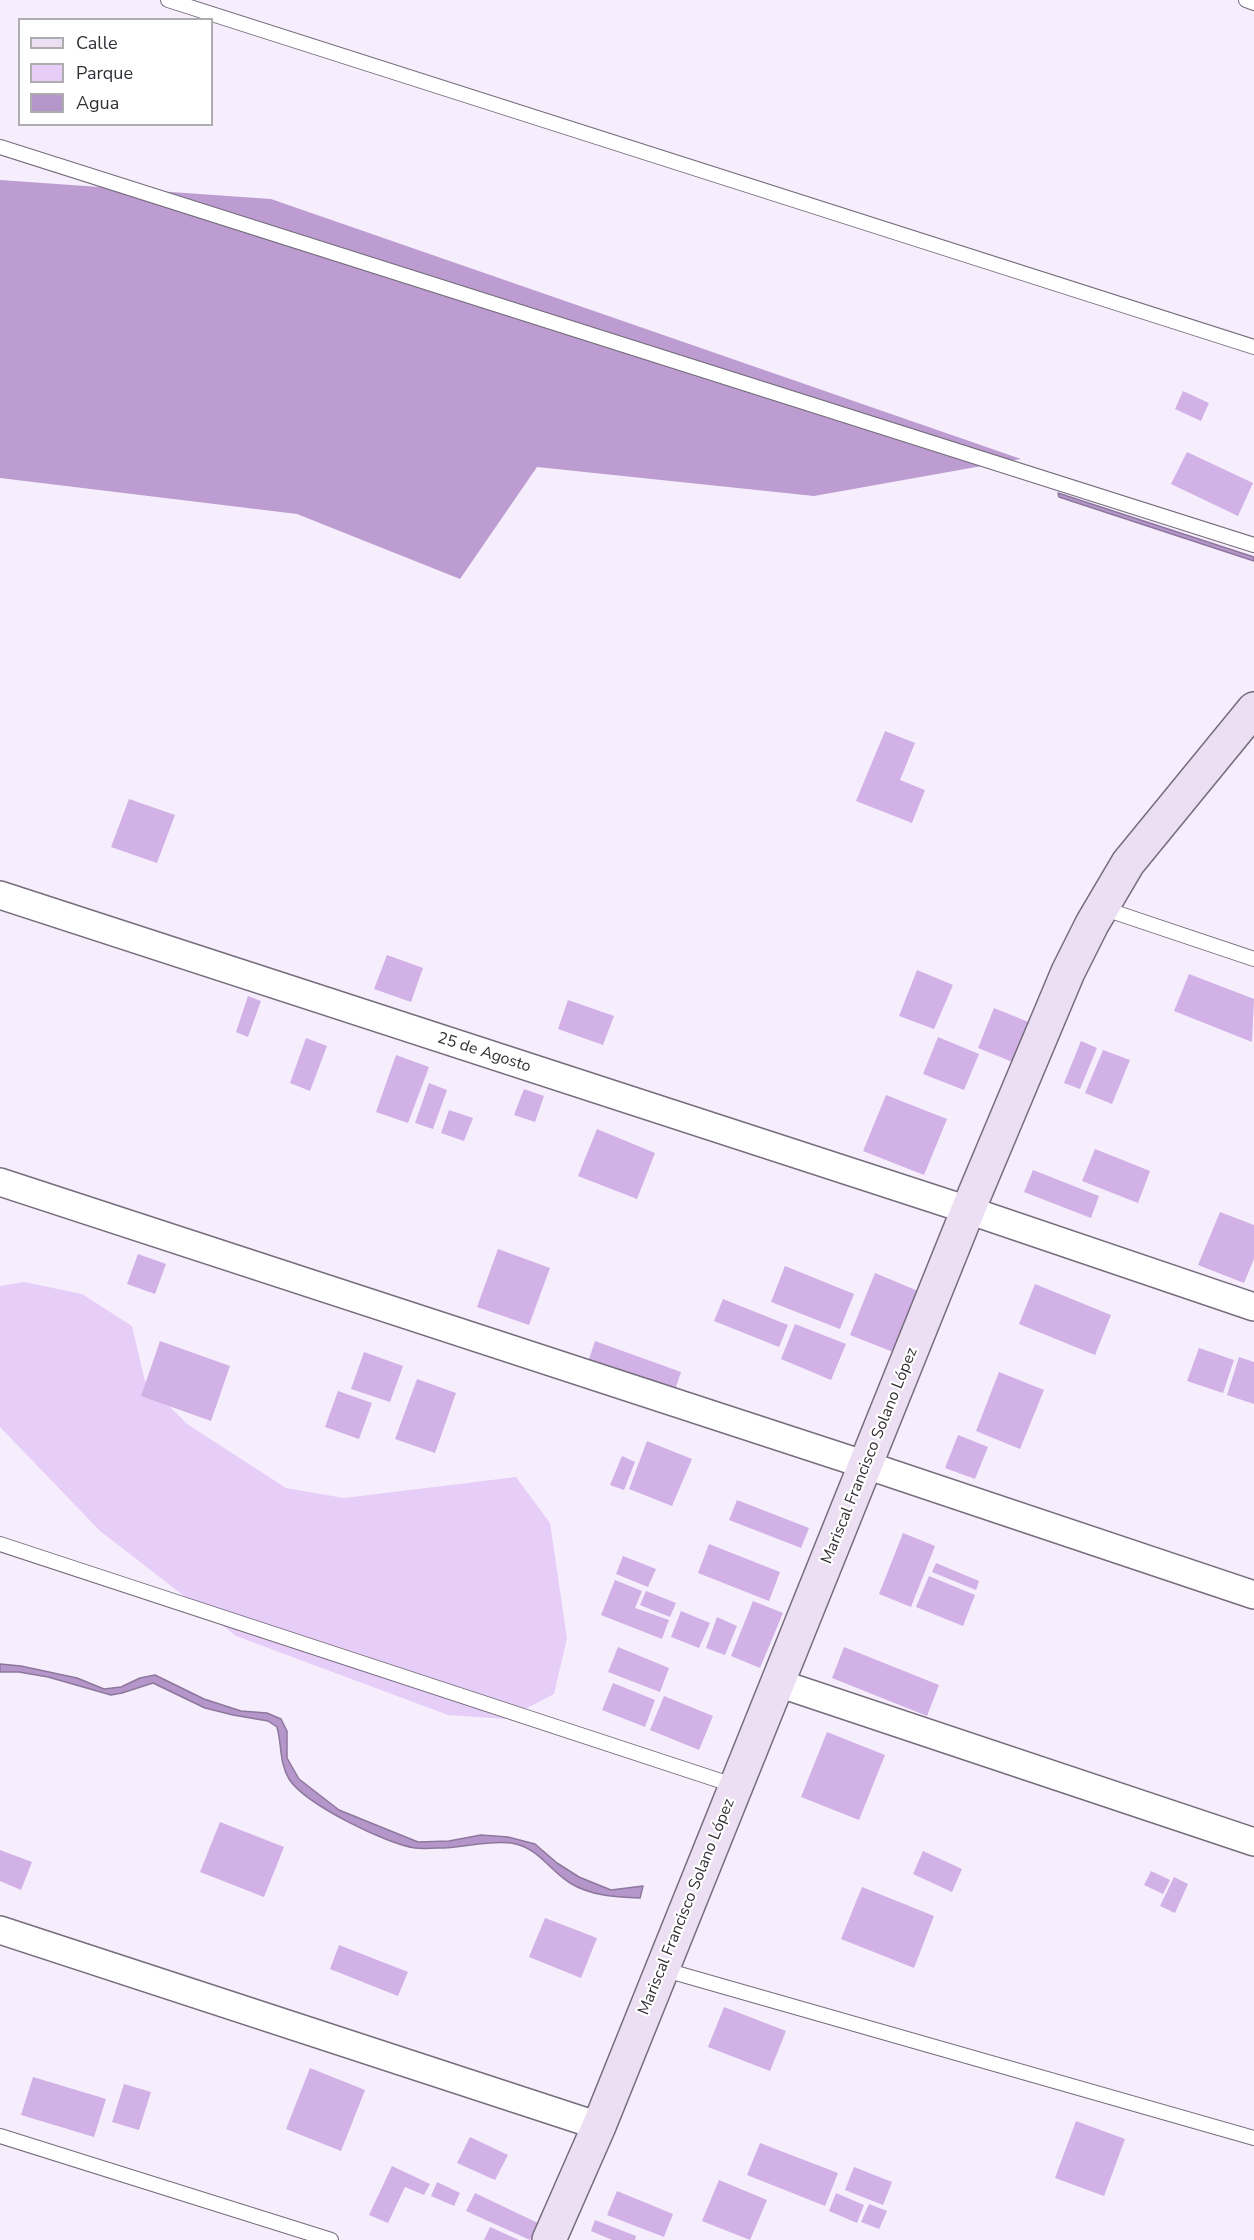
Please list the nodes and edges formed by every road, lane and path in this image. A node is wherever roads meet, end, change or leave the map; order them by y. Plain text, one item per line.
1 (168, 0) edge
2 (1246, 0) edge
3 (1254, 3) edge
4 (0, 147) edge
5 (1254, 347) edge
6 (1254, 545) edge
7 (1254, 709) edge
8 (0, 895) edge
9 (1101, 907) junction
10 (1254, 959) edge
11 (0, 1182) edge
12 (968, 1210) junction
13 (1254, 1307) edge
14 (866, 1465) junction
15 (0, 1544) edge
16 (1254, 1595) edge
17 (778, 1683) junction
18 (737, 1786) junction
19 (1254, 1842) edge
20 (0, 1930) edge
21 (661, 1969) junction
22 (598, 2126) junction
23 (0, 2136) edge
24 (1254, 2138) edge
25 (331, 2240) edge
26 (549, 2240) edge

1 - 5 lane
2 - 3 lane
4 - 6 lane
7 - 9 main road, Mariscal Francisco Solano López
8 - 12 street, 25 de Agosto
9 - 10 lane
9 - 12 main road, Mariscal Francisco Solano López
11 - 14 street
12 - 13 street, 25 de Agosto
12 - 14 main road, Mariscal Francisco Solano López
14 - 16 street
14 - 17 main road, Mariscal Francisco Solano López
15 - 18 lane
17 - 18 main road, Mariscal Francisco Solano López
17 - 19 street
18 - 21 main road, Mariscal Francisco Solano López
20 - 22 street
21 - 22 main road, Mariscal Francisco Solano López
21 - 24 lane
22 - 26 main road, Mariscal Francisco Solano López
23 - 25 lane

